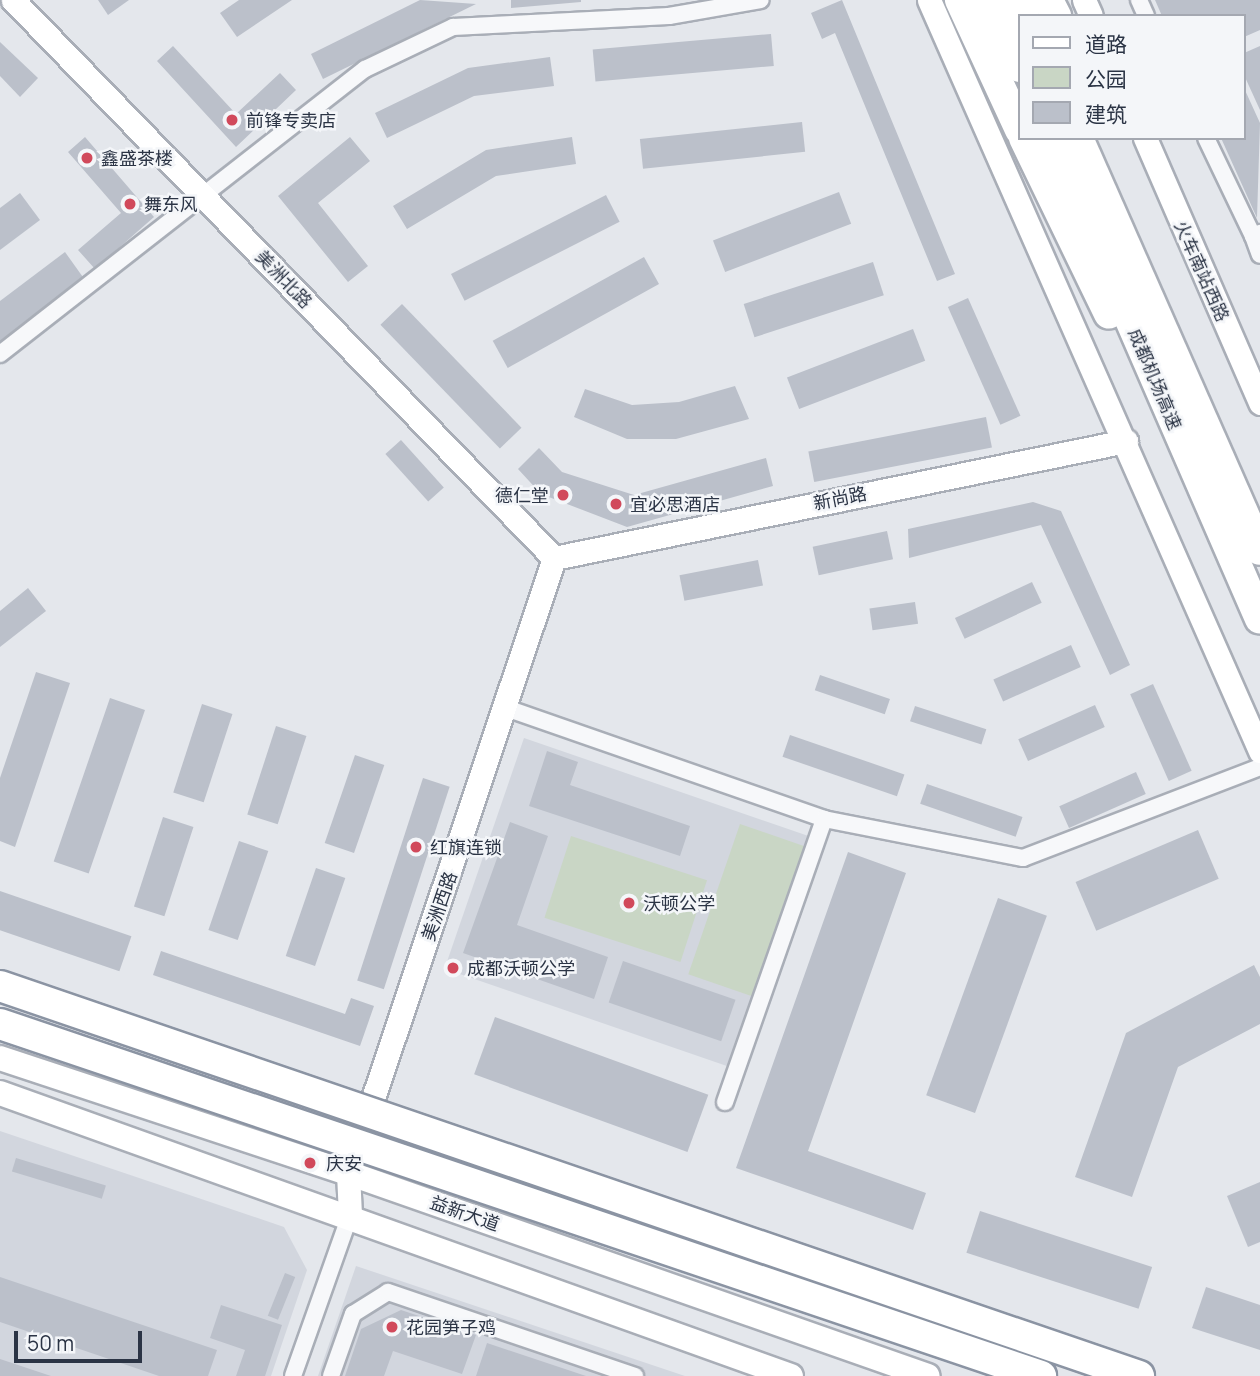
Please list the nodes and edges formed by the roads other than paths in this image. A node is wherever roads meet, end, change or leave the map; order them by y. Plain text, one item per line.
1 (13, 0) edge
2 (761, 0) edge
3 (929, 0) edge
4 (960, 0) edge
5 (991, 0) edge
6 (1018, 62) edge
7 (1018, 127) edge
8 (1025, 140) edge
9 (1052, 140) edge
10 (1079, 140) edge
11 (1098, 140) edge
12 (1146, 140) edge
13 (1207, 140) edge
14 (205, 197) junction
15 (1256, 235) edge
16 (1260, 254) edge
17 (1149, 300) junction
18 (0, 354) edge
19 (1260, 403) edge
20 (1126, 441) junction
21 (1203, 491) junction
22 (1260, 550) edge
23 (554, 558) junction
24 (1260, 619) edge
25 (506, 708) junction
26 (1260, 751) edge
27 (1260, 768) edge
28 (824, 819) junction
29 (0, 986) edge
30 (0, 1024) edge
31 (0, 1058) edge
32 (0, 1093) edge
33 (725, 1102) dead end
34 (348, 1172) junction
35 (351, 1215) junction
36 (293, 1376) edge
37 (331, 1376) edge
38 (635, 1376) edge
39 (792, 1376) edge
40 (928, 1376) edge
41 (1041, 1376) edge
42 (1139, 1376) edge

1 - 14 street, 美洲北路
2 - 14 street
3 - 20 street
4 - 7 highway
5 - 6 highway
8 - 21 highway
9 - 21 highway, 成都机场高速
10 - 17 highway, 成都机场高速
11 - 17 highway
12 - 19 street, 火车南站西路
13 - 15 street
14 - 18 street
14 - 23 street, 美洲北路
15 - 16 street
17 - 22 highway, 成都机场高速
20 - 23 street, 新尚路
20 - 26 street
21 - 24 highway, 成都机场高速
23 - 25 street, 美洲西路
25 - 28 street
25 - 34 street, 美洲西路
27 - 28 street
28 - 33 street
29 - 42 highway, bridge
30 - 41 highway, bridge
31 - 34 main road, 益新大道
32 - 35 main road
34 - 35 street, 美洲西路
34 - 40 main road, 益新大道
35 - 36 street
35 - 39 main road
37 - 38 street

